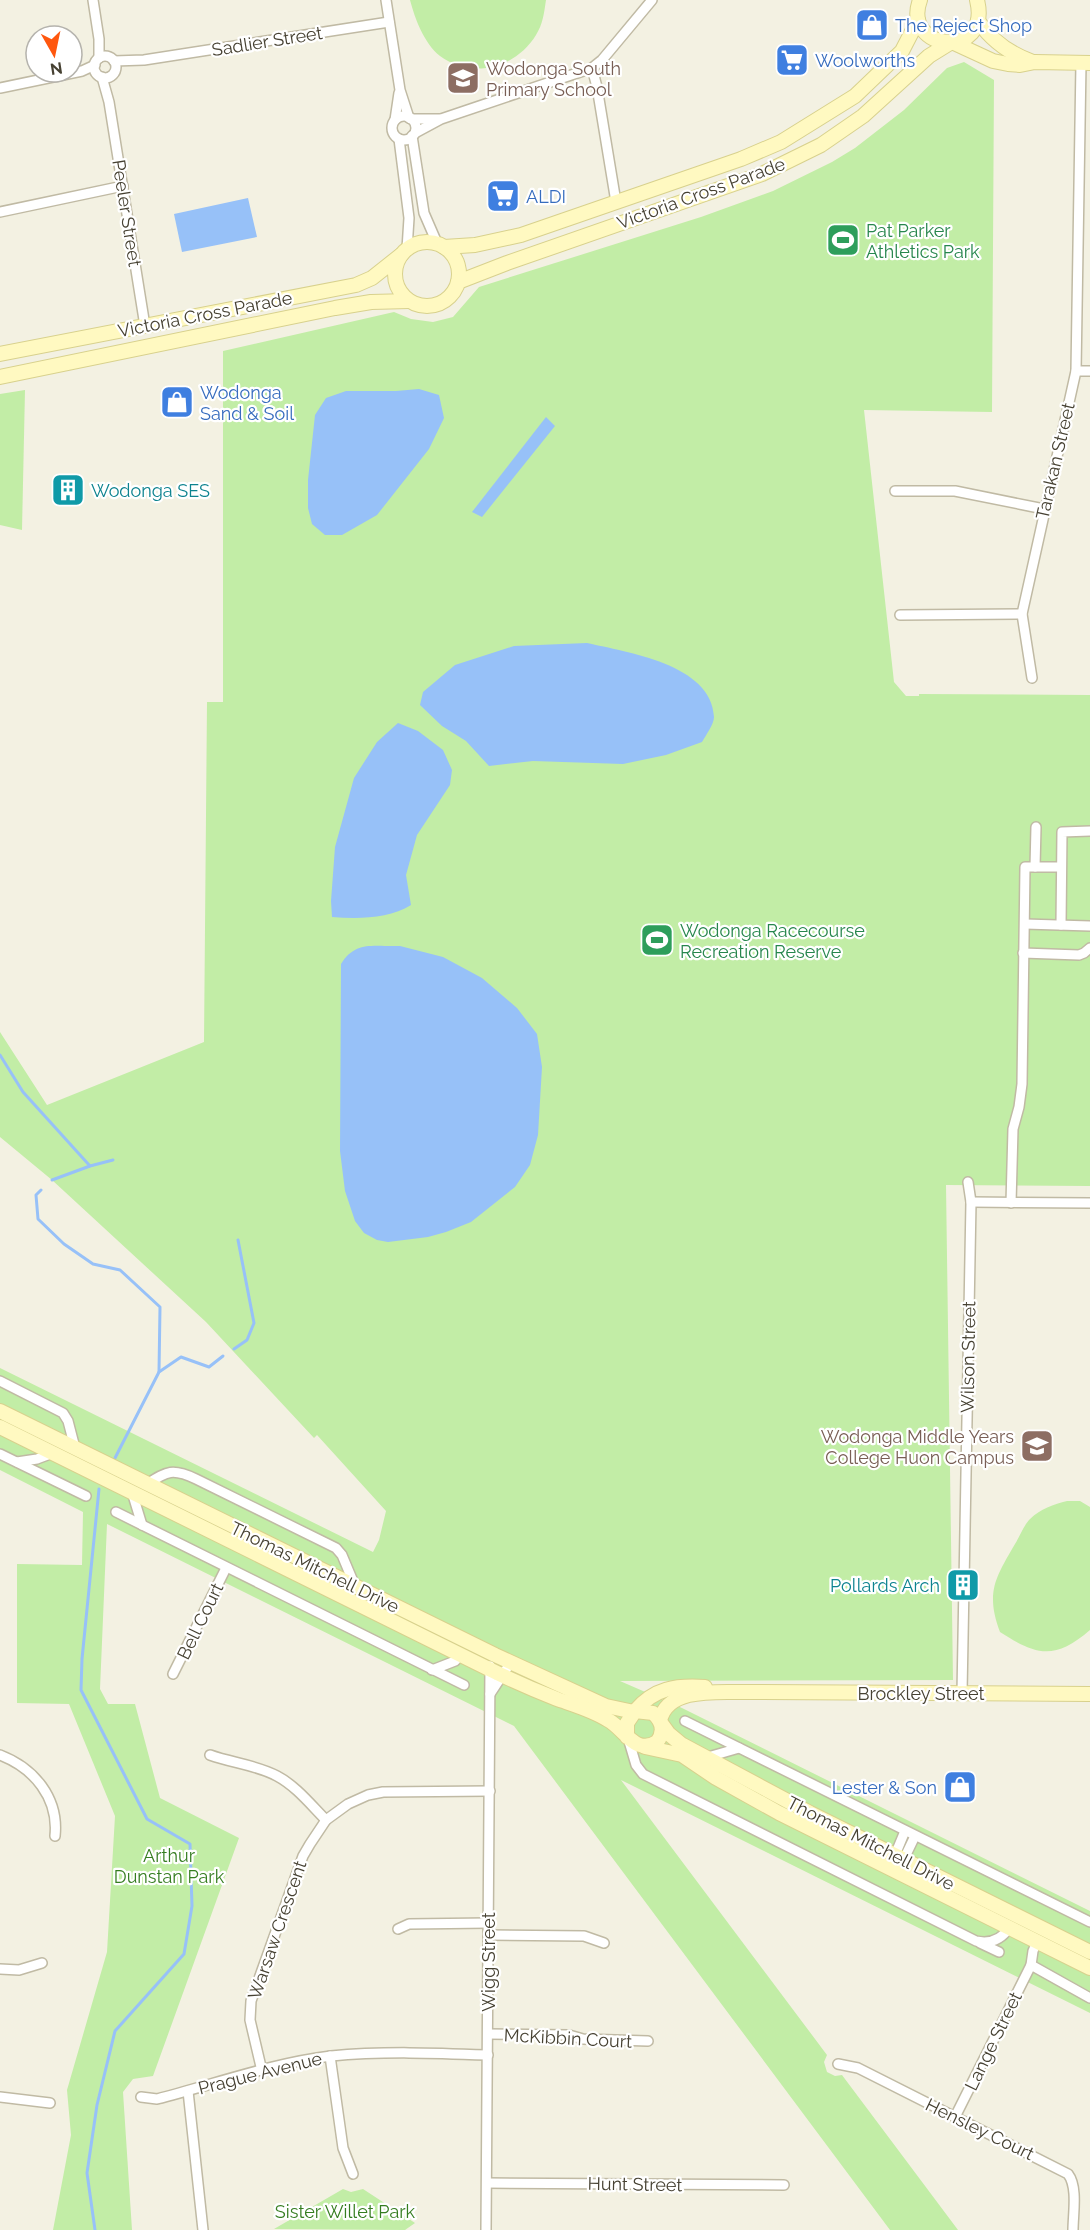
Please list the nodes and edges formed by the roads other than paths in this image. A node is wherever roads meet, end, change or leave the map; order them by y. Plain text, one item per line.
1 (93, 0) edge
2 (386, 0) edge
3 (652, 0) edge
4 (918, 6) edge
5 (979, 8) edge
6 (389, 22) junction
7 (952, 43) junction
8 (1035, 62) junction
9 (1085, 63) edge
10 (105, 67) junction
11 (592, 68) junction
12 (0, 88) edge
13 (400, 90) junction
14 (410, 118) junction
15 (441, 119) junction
16 (396, 120) junction
17 (414, 134) junction
18 (399, 139) junction
19 (123, 186) junction
20 (616, 202) junction
21 (0, 212) edge
22 (440, 245) junction
23 (404, 252) junction
24 (458, 282) junction
25 (409, 301) junction
26 (145, 326) junction
27 (98, 334) junction
28 (0, 354) edge
29 (102, 356) junction
30 (1076, 371) junction
31 (1090, 371) edge
32 (0, 377) edge
33 (895, 491) dead end
34 (1044, 509) junction
35 (1022, 614) junction
36 (900, 615) dead end
37 (1032, 678) dead end
38 (1036, 826) dead end
39 (1090, 831) edge
40 (1035, 867) junction
41 (1061, 867) junction
42 (1024, 924) junction
43 (1061, 925) junction
44 (1090, 926) edge
45 (1090, 948) edge
46 (1023, 953) junction
47 (968, 1182) dead end
48 (971, 1202) junction
49 (1011, 1203) junction
50 (1090, 1203) edge
51 (0, 1381) edge
52 (0, 1411) edge
53 (0, 1426) edge
54 (75, 1448) junction
55 (53, 1453) junction
56 (0, 1454) edge
57 (17, 1462) junction
58 (147, 1484) junction
59 (132, 1492) junction
60 (86, 1496) dead end
61 (116, 1512) dead end
62 (142, 1525) junction
63 (226, 1568) junction
64 (356, 1587) junction
65 (461, 1638) junction
66 (461, 1654) junction
67 (495, 1655) junction
68 (511, 1662) junction
69 (489, 1669) junction
70 (432, 1670) junction
71 (173, 1674) dead end
72 (504, 1676) junction
73 (464, 1685) dead end
74 (751, 1692) junction
75 (962, 1693) junction
76 (490, 1694) junction
77 (1090, 1694) edge
78 (634, 1711) junction
79 (685, 1721) dead end
80 (660, 1722) junction
81 (628, 1737) junction
82 (644, 1746) junction
83 (740, 1748) junction
84 (0, 1755) edge
85 (210, 1755) dead end
86 (708, 1757) junction
87 (490, 1791) junction
88 (326, 1820) junction
89 (905, 1831) junction
90 (55, 1836) dead end
91 (915, 1836) junction
92 (899, 1857) junction
93 (894, 1870) junction
94 (1006, 1911) junction
95 (1090, 1922) edge
96 (489, 1923) junction
97 (1010, 1928) junction
98 (398, 1929) dead end
99 (1047, 1932) junction
100 (489, 1935) junction
101 (976, 1941) junction
102 (604, 1943) dead end
103 (1041, 1944) junction
104 (999, 1952) dead end
105 (1090, 1952) edge
106 (42, 1963) dead end
107 (1031, 1965) junction
108 (1090, 1968) edge
109 (0, 1969) edge
110 (1090, 1998) edge
111 (488, 2034) junction
112 (648, 2041) dead end
113 (488, 2055) junction
114 (330, 2056) junction
115 (838, 2064) dead end
116 (262, 2071) junction
117 (188, 2091) junction
118 (0, 2097) edge
119 (141, 2097) dead end
120 (50, 2103) dead end
121 (955, 2117) junction
122 (353, 2174) dead end
123 (486, 2183) junction
124 (784, 2185) dead end
125 (203, 2230) edge
126 (486, 2230) edge
127 (1074, 2230) edge

1 - 10 street, Peeler Street
2 - 6 street
3 - 11 street
4 - 7 main road
4 - 20 main road, Victoria Cross Parade
5 - 7 main road, Victoria Cross Parade
5 - 8 main road
6 - 10 street, Sadlier Street
6 - 13 street
7 - 8 main road
7 - 24 main road, Victoria Cross Parade
8 - 9 main road
9 - 30 street, Tarakan Street
10 - 12 street, Sadlier Street
10 - 19 street, Peeler Street
11 - 15 street
11 - 20 street
13 - 14 street
13 - 16 street
14 - 15 street
14 - 16 street
14 - 17 street
15 - 17 street
16 - 18 street
17 - 18 street
17 - 22 street
18 - 23 street
19 - 21 street
19 - 26 street, Peeler Street
20 - 22 main road, Victoria Cross Parade
22 - 23 main road
22 - 24 main road
23 - 25 main road
23 - 26 main road, Victoria Cross Parade
24 - 25 main road
25 - 29 main road, Victoria Cross Parade
26 - 27 main road, Victoria Cross Parade
27 - 28 main road, Victoria Cross Parade
27 - 29 main road
29 - 32 main road, Victoria Cross Parade
30 - 31 street
30 - 34 street, Tarakan Street
33 - 34 street
34 - 35 street, Tarakan Street
35 - 36 street
35 - 37 street, Tarakan Street
38 - 40 street
39 - 41 street
40 - 41 street
40 - 42 street
41 - 43 street
42 - 43 street
42 - 46 street
43 - 44 street
45 - 46 street
46 - 49 street
47 - 48 street, Wilson Street
48 - 49 street
48 - 75 street, Wilson Street
49 - 50 street
51 - 54 street
52 - 54 main road, Thomas Mitchell Drive
53 - 55 main road
54 - 58 main road, Thomas Mitchell Drive
55 - 57 street
55 - 59 main road
56 - 57 street
57 - 60 street
58 - 59 main road
58 - 64 main road, Thomas Mitchell Drive
58 - 64 street
59 - 62 street
59 - 66 main road
61 - 62 street
62 - 63 street
63 - 70 street
63 - 71 street, Bell Court
64 - 65 main road, Thomas Mitchell Drive
65 - 66 main road
65 - 67 main road, Thomas Mitchell Drive
66 - 69 main road
66 - 70 street
67 - 68 main road, Thomas Mitchell Drive
67 - 69 street, Wigg Street
68 - 72 street
68 - 78 main road, Thomas Mitchell Drive
69 - 72 main road
69 - 76 street, Wigg Street
70 - 73 street
72 - 76 street
72 - 81 main road
74 - 75 main road, Brockley Street
74 - 78 main road, Brockley Street
74 - 80 main road, Brockley Street
75 - 77 main road, Brockley Street
76 - 87 street, Wigg Street
78 - 80 main road
78 - 81 main road
79 - 83 street, Thomas Mitchell Drive
80 - 82 main road
80 - 86 main road, Thomas Mitchell Drive
81 - 82 main road
81 - 101 street
82 - 93 main road, Thomas Mitchell Drive
83 - 86 street
83 - 89 street, Thomas Mitchell Drive
84 - 90 street
85 - 88 street
86 - 92 main road, Thomas Mitchell Drive
87 - 88 street, Warsaw Crescent
87 - 96 street, Wigg Street
88 - 116 street, Warsaw Crescent
89 - 91 street, Thomas Mitchell Drive
89 - 92 street
91 - 92 street
91 - 95 street, Thomas Mitchell Drive
92 - 93 main road
92 - 94 main road, Thomas Mitchell Drive
93 - 97 main road, Thomas Mitchell Drive
94 - 97 main road
94 - 99 main road, Thomas Mitchell Drive
96 - 98 street
96 - 100 street, Wigg Street
97 - 101 street
97 - 103 main road, Thomas Mitchell Drive
99 - 103 main road
99 - 105 main road, Thomas Mitchell Drive
100 - 102 street
100 - 111 street, Wigg Street
101 - 104 street
103 - 107 street, Lange Street
103 - 108 main road, Thomas Mitchell Drive
106 - 109 street
107 - 110 street
107 - 121 street, Lange Street
111 - 112 street, McKibbin Court
111 - 113 street, Wigg Street
113 - 114 street, Prague Avenue
113 - 123 street, Wigg Street
114 - 116 street, Prague Avenue
114 - 122 street
115 - 121 street, Hensley Court
116 - 117 street, Prague Avenue
117 - 119 street, Prague Avenue
117 - 125 street
118 - 120 street
121 - 127 street, Hensley Court
123 - 124 street, Hunt Street
123 - 126 street, Wigg Street

